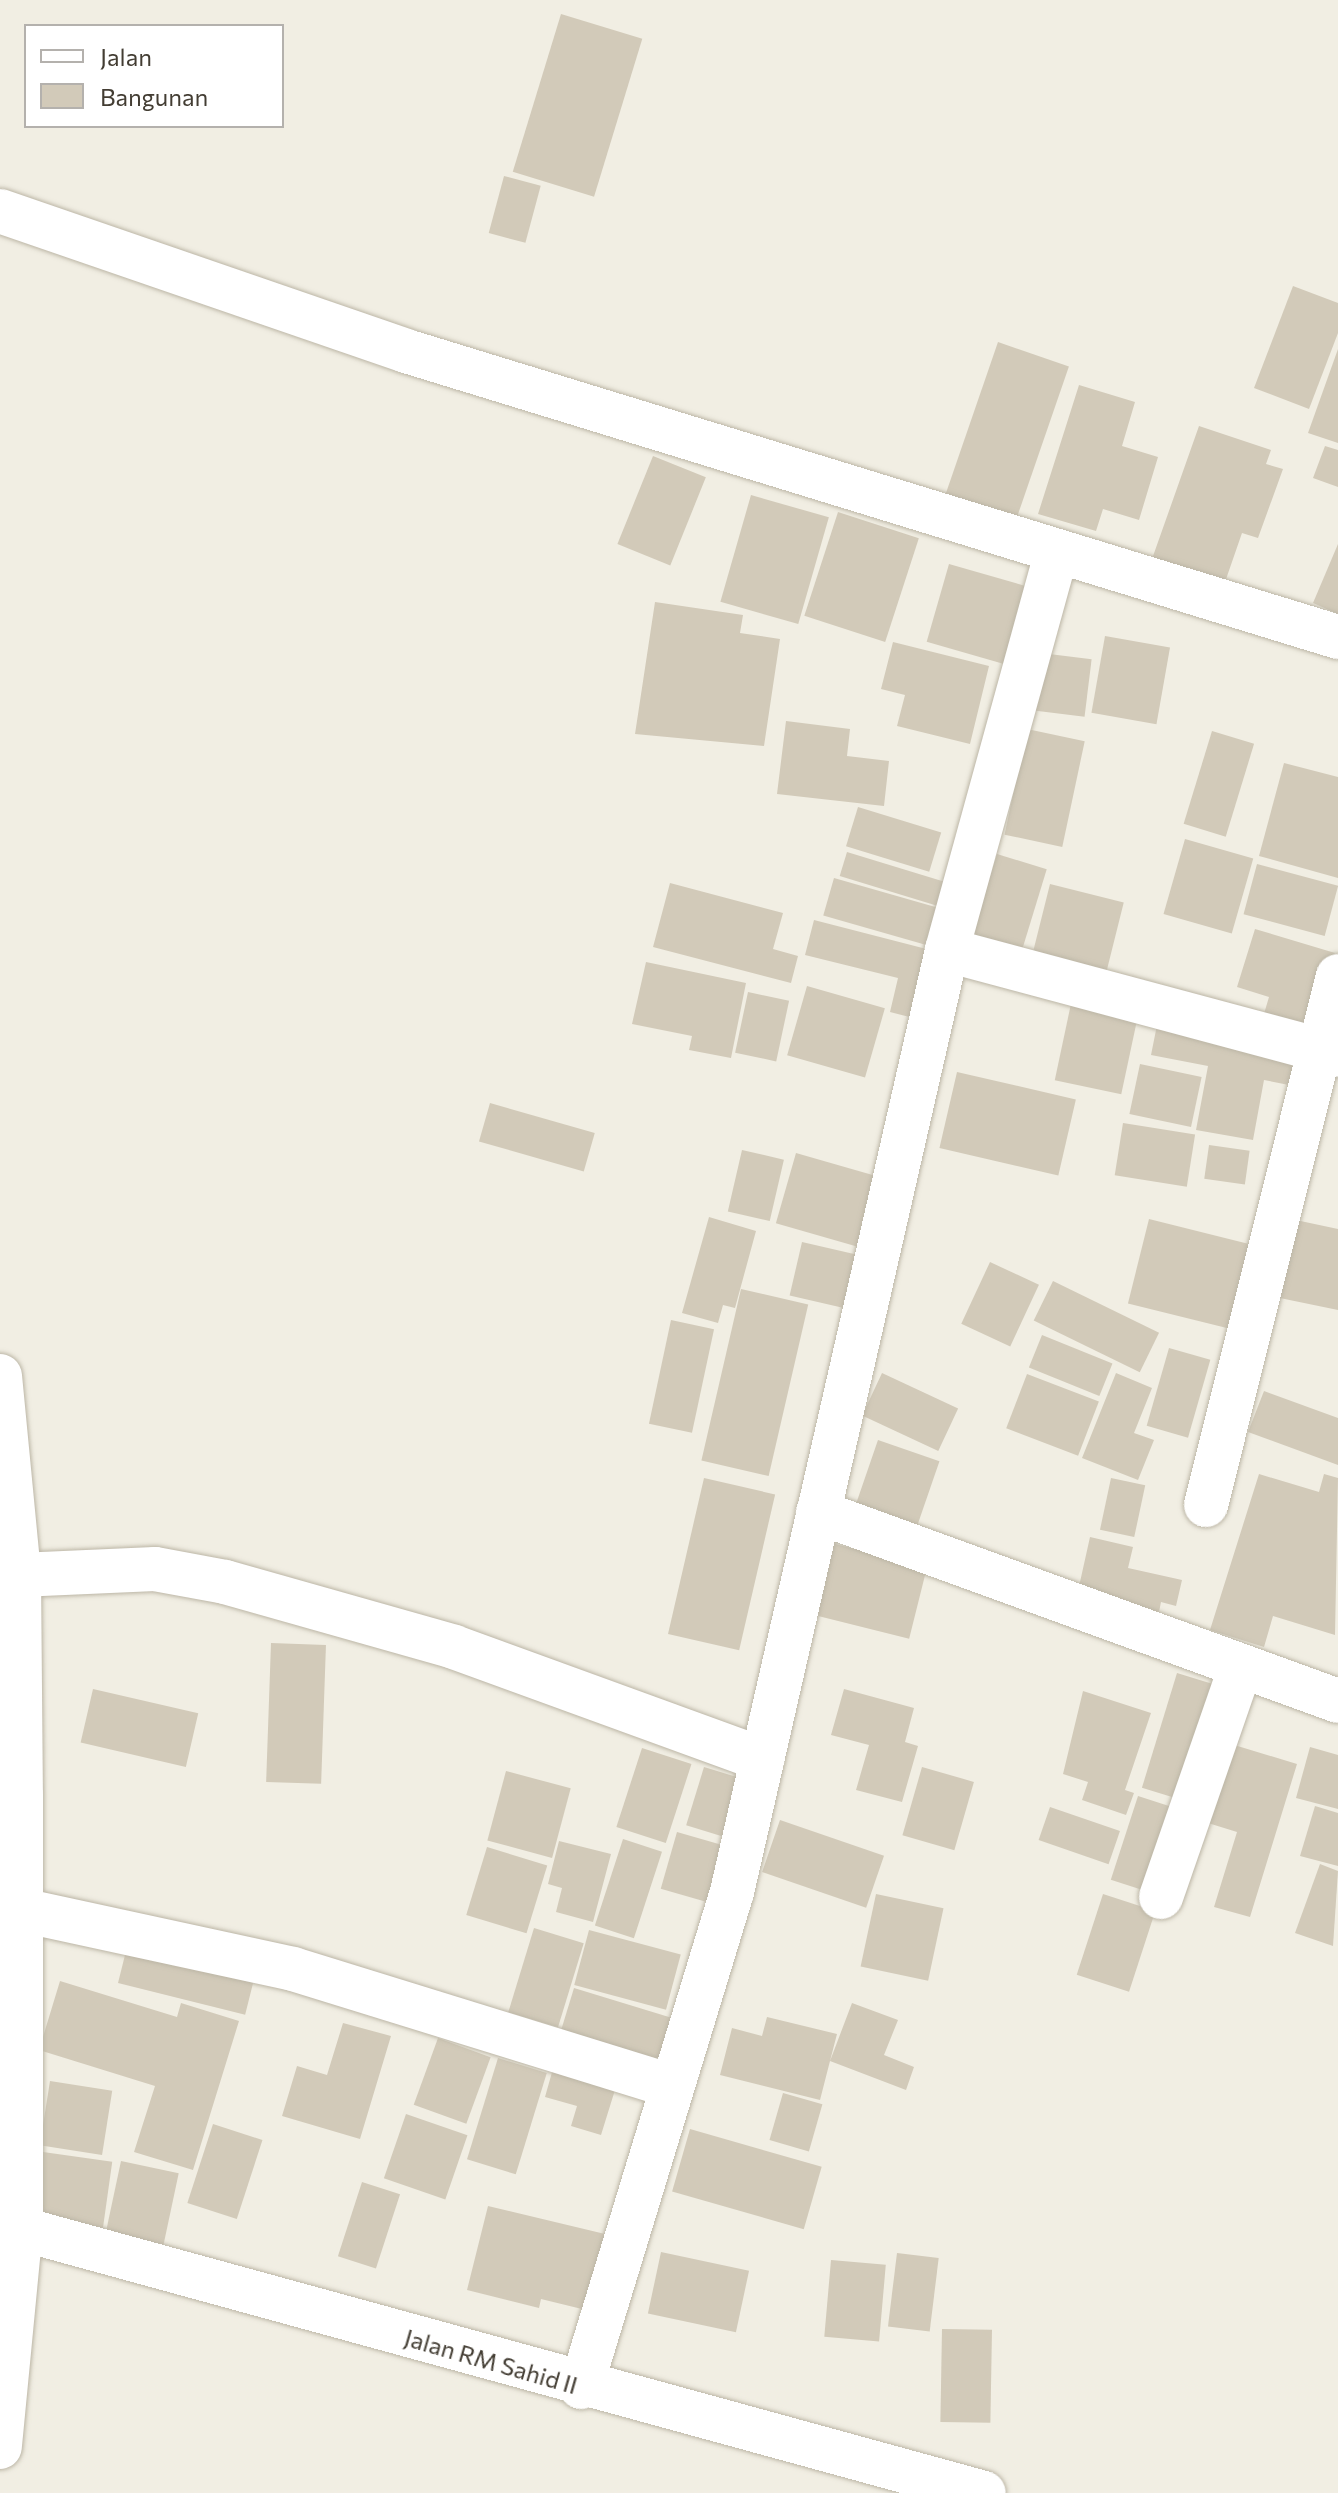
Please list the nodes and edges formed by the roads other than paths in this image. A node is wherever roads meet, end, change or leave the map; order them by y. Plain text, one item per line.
1 (0, 211) edge
2 (1056, 554) junction
3 (1338, 637) edge
4 (947, 950) junction
5 (1338, 976) edge
6 (1329, 1052) edge
7 (0, 1376) edge
8 (1206, 1505) dead end
9 (818, 1512) junction
10 (19, 1575) junction
11 (1241, 1666) junction
12 (1338, 1701) edge
13 (762, 1759) junction
14 (11, 1795) edge
15 (1161, 1897) dead end
16 (21, 1910) junction
17 (670, 2086) junction
18 (10, 2225) edge
19 (581, 2387) junction
20 (0, 2447) edge
21 (984, 2493) edge

1 - 2 street
2 - 3 street
2 - 4 street
4 - 6 street
4 - 9 street
5 - 6 street
6 - 8 street
7 - 10 street
9 - 11 street
9 - 13 street
10 - 13 street
10 - 14 street
11 - 12 street
11 - 15 street
13 - 17 street
14 - 16 street
16 - 17 street
16 - 18 street
17 - 19 street
18 - 19 street, Jalan RM Sahid II
18 - 20 street
19 - 21 street, Jalan RM Sahid II

